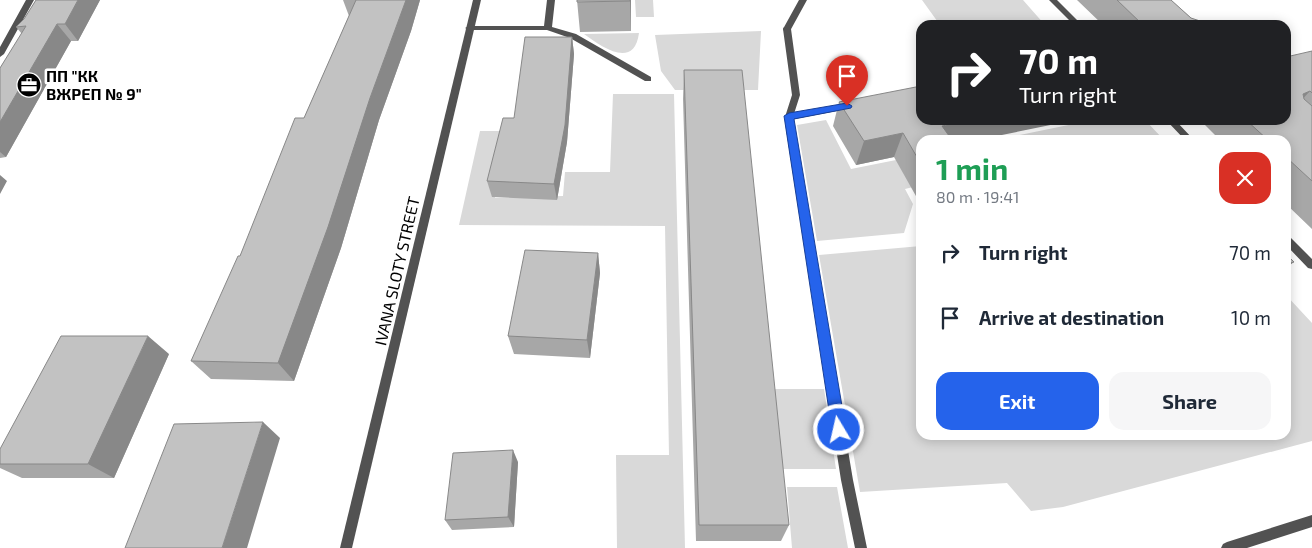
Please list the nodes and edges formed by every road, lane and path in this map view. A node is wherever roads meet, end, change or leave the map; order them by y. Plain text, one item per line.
1 (30, 0) edge
2 (477, 0) edge
3 (551, 0) edge
4 (803, 0) edge
5 (1053, 0) edge
6 (1073, 20) edge
7 (470, 28) junction
8 (548, 28) junction
9 (0, 54) edge
10 (648, 79) dead end
11 (857, 104) edge
12 (789, 116) junction
13 (1175, 125) edge
14 (1185, 135) edge
15 (1291, 244) edge
16 (1312, 265) edge
17 (1312, 521) edge
18 (346, 548) edge
19 (861, 548) edge
20 (1227, 548) edge

1 - 9 street
2 - 7 street, IVANA SLOTY STREET
3 - 8 street
4 - 12 street
5 - 6 street
7 - 8 street
7 - 18 street, IVANA SLOTY STREET
8 - 10 street
11 - 12 street
12 - 19 street
13 - 14 street
15 - 16 street
17 - 20 street

